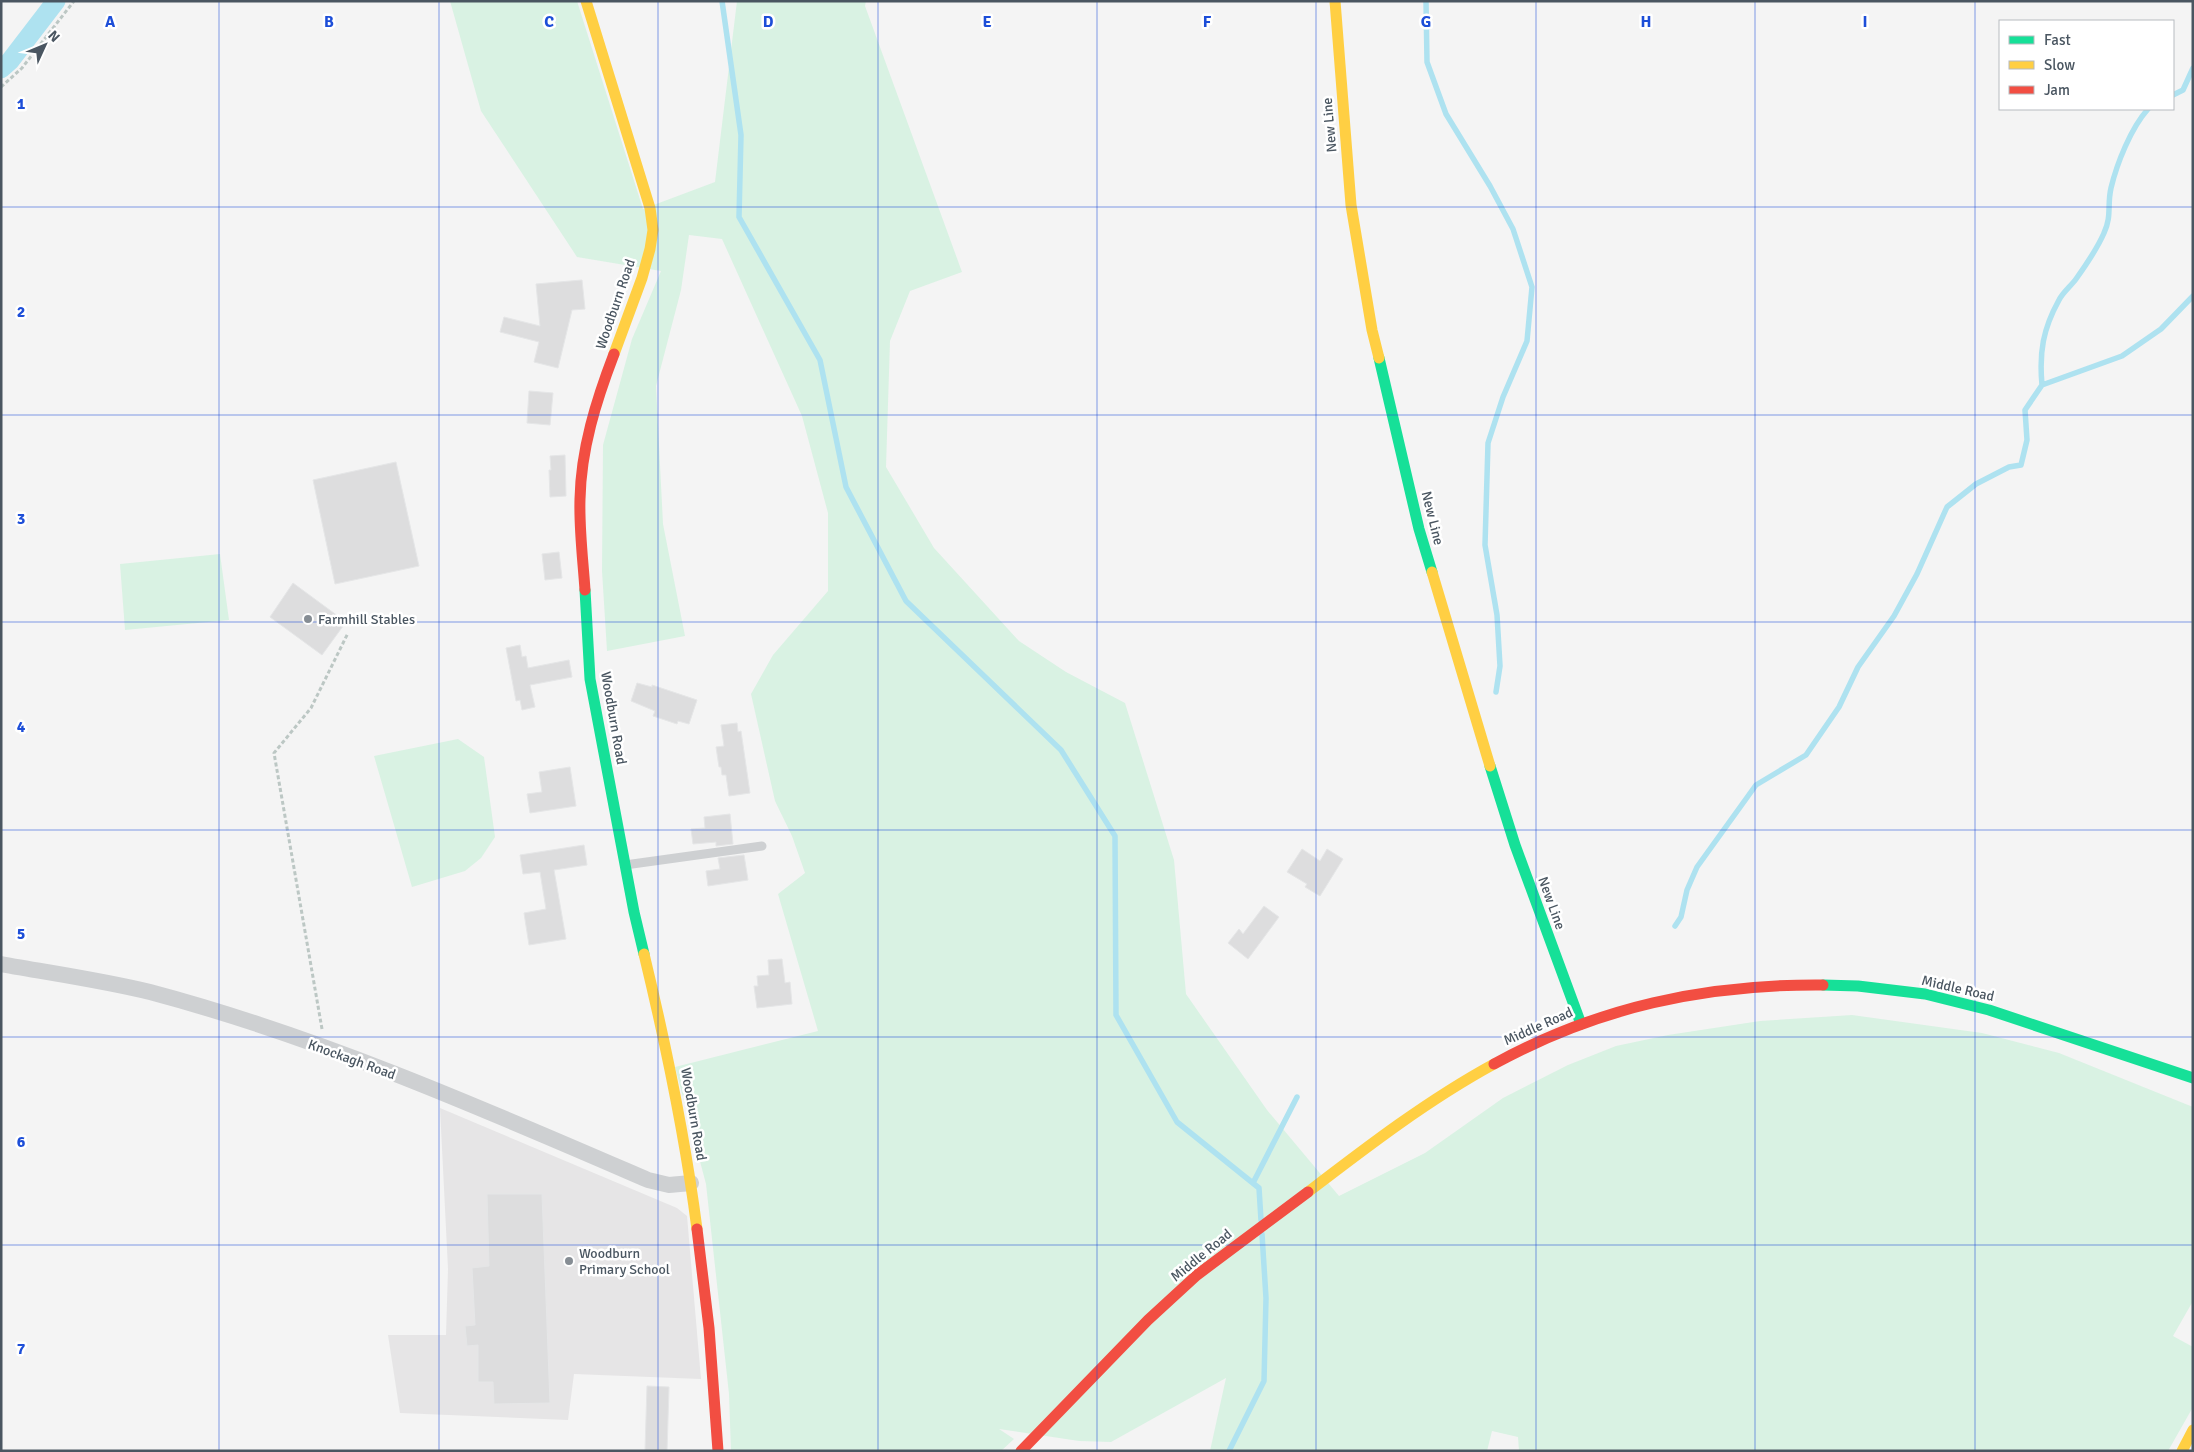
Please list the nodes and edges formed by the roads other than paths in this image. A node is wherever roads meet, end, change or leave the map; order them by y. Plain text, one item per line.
1 (586, 1) edge
2 (1335, 1) edge
3 (762, 846) dead end
4 (625, 865) junction
5 (1, 964) edge
6 (1581, 1024) junction
7 (2193, 1078) edge
8 (691, 1183) junction
9 (2193, 1430) edge
10 (718, 1451) edge
11 (1021, 1451) edge
12 (2182, 1451) edge

1 - 4 main road, Woodburn Road
2 - 6 main road, New Line
3 - 4 lane
4 - 8 main road, Woodburn Road
5 - 8 street, Knockagh Road
6 - 7 main road, Middle Road
6 - 11 main road, Middle Road
8 - 10 main road, Woodburn Road
9 - 12 main road

